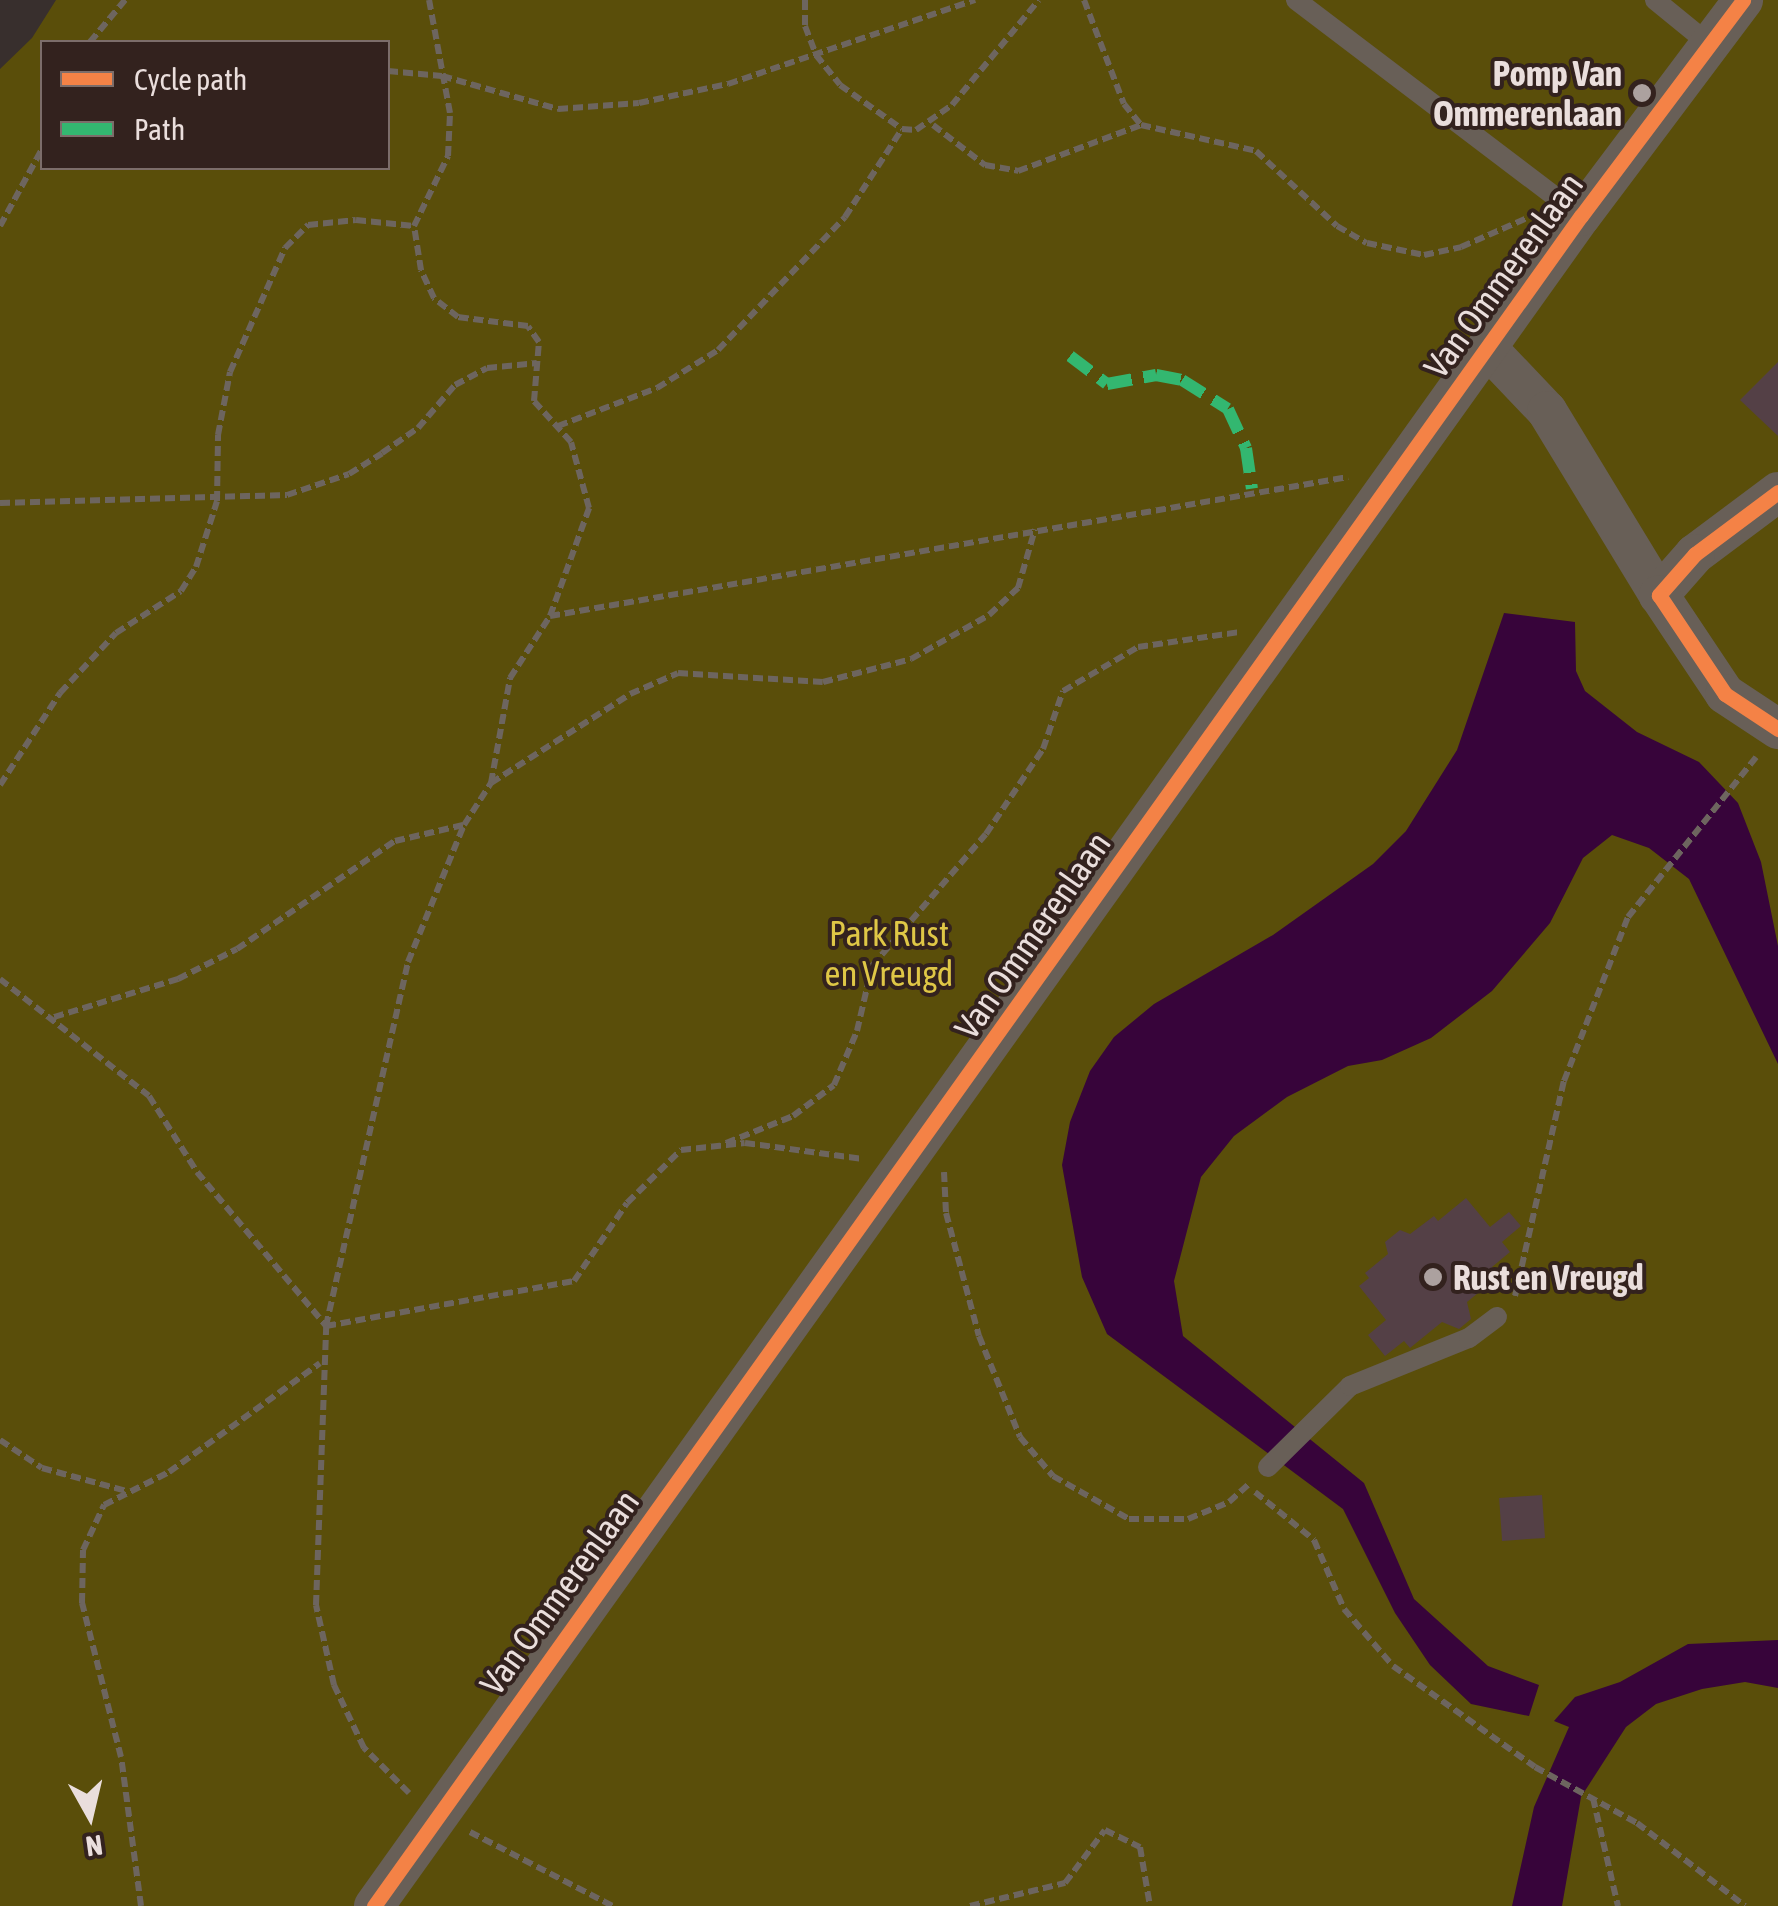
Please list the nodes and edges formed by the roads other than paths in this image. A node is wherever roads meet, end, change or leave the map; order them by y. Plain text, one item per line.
1 (1296, 0) edge
2 (1656, 0) edge
3 (1742, 0) edge
4 (1709, 44) junction
5 (1581, 216) junction
6 (1487, 348) junction
7 (1778, 492) edge
8 (1660, 595) junction
9 (1778, 730) edge
10 (1497, 1316) road end
11 (1268, 1467) road end
12 (374, 1906) edge

1 - 5 lane
2 - 4 lane
3 - 4 street, Van Ommerenlaan
4 - 5 street, Van Ommerenlaan
5 - 6 street, Van Ommerenlaan
6 - 8 street, Van Ommerenlaan
6 - 12 street, Van Ommerenlaan
7 - 8 street
8 - 9 street, Van Ommerenlaan
10 - 11 lane

